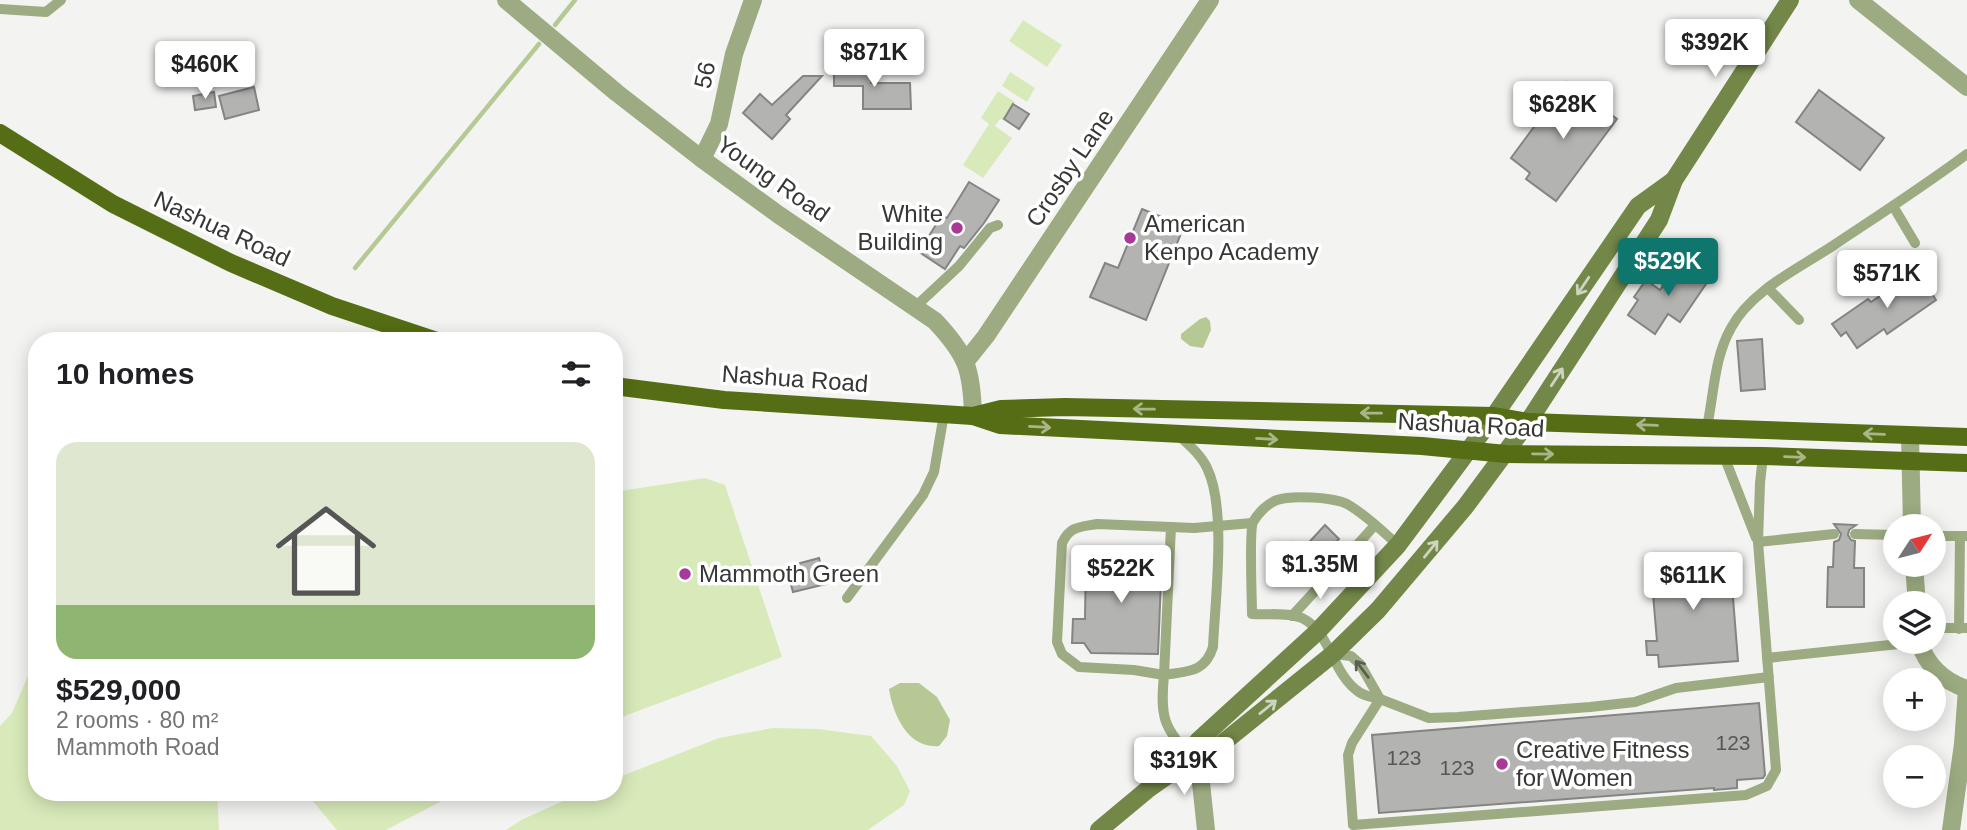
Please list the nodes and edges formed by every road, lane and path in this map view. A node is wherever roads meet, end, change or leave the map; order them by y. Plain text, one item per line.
1 (61, 0) edge
2 (506, 0) edge
3 (753, 0) edge
4 (1210, 0) edge
5 (1790, 0) edge
6 (1858, 0) edge
7 (0, 9) edge
8 (1967, 87) edge
9 (0, 133) edge
10 (1967, 154) edge
11 (702, 159) junction
12 (1674, 180) junction
13 (1893, 206) junction
14 (998, 225) dead end
15 (1915, 243) dead end
16 (1769, 289) junction
17 (914, 307) junction
18 (1799, 320) dead end
19 (409, 332) edge
20 (966, 361) junction
21 (623, 387) edge
22 (944, 414) junction
23 (973, 416) junction
24 (1494, 416) junction
25 (1528, 422) junction
26 (1707, 427) junction
27 (1178, 435) junction
28 (1909, 435) junction
29 (1967, 437) edge
30 (1469, 450) junction
31 (1506, 453) junction
32 (1724, 456) junction
33 (1763, 456) junction
34 (1910, 462) junction
35 (1967, 463) edge
36 (1912, 514) edge
37 (1252, 523) junction
38 (1218, 525) junction
39 (1374, 525) junction
40 (1171, 527) junction
41 (1834, 534) dead end
42 (1855, 534) dead end
43 (1883, 535) edge
44 (1963, 536) edge
45 (1758, 542) junction
46 (1398, 545) junction
47 (1348, 555) dead end
48 (1338, 566) dead end
49 (847, 598) dead end
50 (1292, 616) junction
51 (1963, 629) edge
52 (1317, 632) junction
53 (1883, 646) edge
54 (1333, 654) junction
55 (1924, 654) edge
56 (1767, 658) junction
57 (1164, 675) junction
58 (1769, 677) junction
59 (1967, 690) edge
60 (1380, 699) junction
61 (1192, 758) junction
62 (1099, 830) edge
63 (1206, 830) edge
64 (1951, 830) edge

1 - 7 lane
2 - 11 street, Young Road
3 - 11 street, 56
4 - 20 street, Crosby Lane
5 - 12 main road
6 - 8 street
9 - 19 main road, Nashua Road
10 - 13 lane
11 - 17 street, Young Road
12 -> 24 main road
25 -> 12 main road
13 - 15 lane
13 - 16 lane
14 - 17 lane
16 - 18 lane
16 - 26 lane
17 - 20 street, Young Road
20 - 23 street, Young Road
21 - 22 main road, Nashua Road
22 - 23 main road, Nashua Road
22 - 49 lane
24 -> 23 main road, Nashua Road
23 -> 27 main road, Nashua Road
24 - 25 main road, Nashua Road
24 - 30 main road
26 -> 25 main road, Nashua Road
25 - 31 main road
28 -> 26 main road, Nashua Road
27 -> 30 main road, Nashua Road
27 - 38 lane
28 - 29 main road, Nashua Road
28 - 34 street
30 - 31 main road, Nashua Road
30 - 46 main road
31 -> 32 main road, Nashua Road
54 -> 31 main road
32 - 33 main road, Nashua Road
32 - 45 lane
33 -> 34 main road, Nashua Road
33 - 45 lane
34 - 35 main road, Nashua Road
34 - 36 street
37 - 38 lane
37 - 39 lane
37 - 50 lane
38 - 40 lane
38 - 57 lane
39 - 46 lane
39 - 47 lane
40 - 57 lane
40 - 57 lane
41 - 45 lane
42 - 43 lane
44 - 51 lane
45 - 56 lane
46 - 52 main road
48 - 50 lane
50 - 52 lane
52 - 54 lane
52 - 61 main road
53 - 56 lane
54 - 60 lane
60 -> 54 lane
61 -> 54 main road
55 - 59 street
56 - 58 lane
57 - 61 lane
58 - 60 lane
58 - 60 lane
59 - 64 street
61 - 62 main road
61 - 63 street

